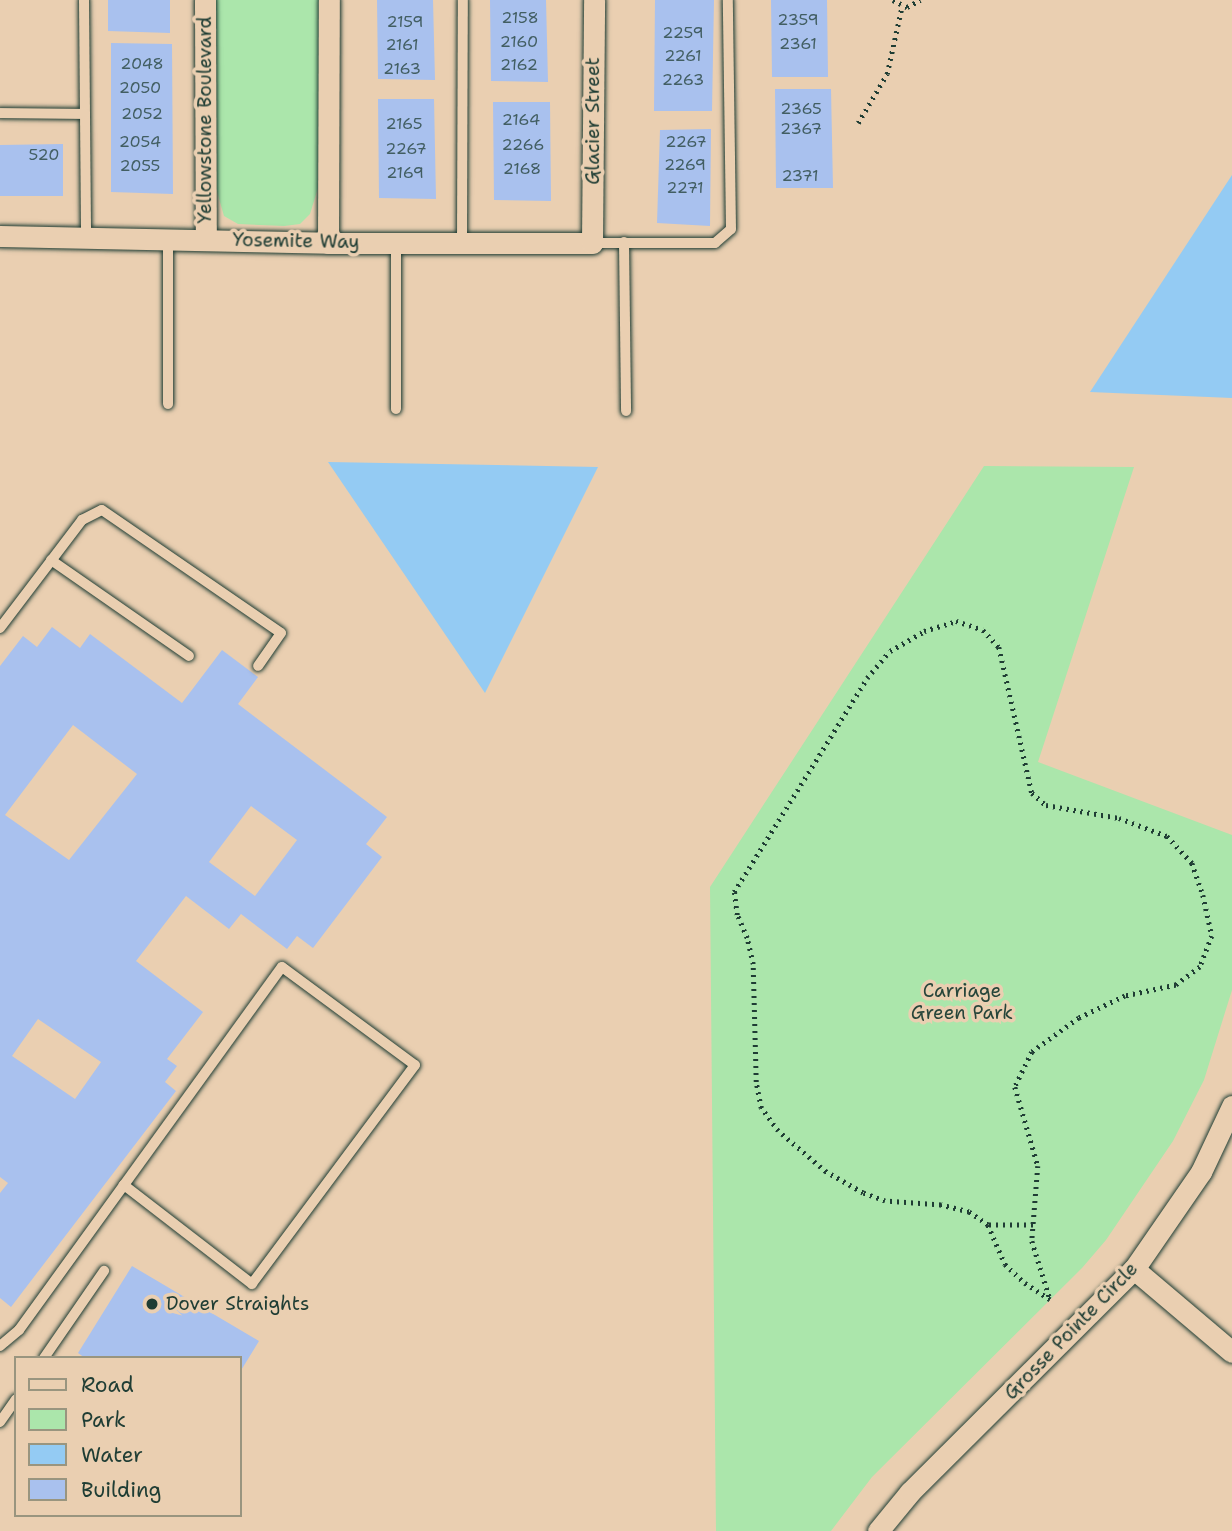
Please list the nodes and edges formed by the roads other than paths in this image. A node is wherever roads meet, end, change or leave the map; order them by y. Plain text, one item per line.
1 (84, 0) edge
2 (205, 0) edge
3 (329, 0) edge
4 (463, 0) edge
5 (594, 0) edge
6 (728, 0) edge
7 (0, 113) edge
8 (85, 114) junction
9 (0, 236) edge
10 (86, 237) junction
11 (168, 239) junction
12 (205, 239) junction
13 (396, 242) junction
14 (461, 242) junction
15 (624, 242) junction
16 (328, 243) junction
17 (592, 243) junction
18 (168, 404) dead end
19 (396, 409) dead end
20 (626, 411) dead end
21 (51, 560) junction
22 (0, 628) edge
23 (189, 656) dead end
24 (258, 666) dead end
25 (1232, 1106) edge
26 (124, 1185) junction
27 (1134, 1269) junction
28 (104, 1271) dead end
29 (0, 1346) edge
30 (1232, 1352) edge
31 (45, 1356) edge
32 (14, 1402) edge
33 (0, 1422) edge
34 (878, 1531) edge

1 - 8 lane
2 - 12 street, Yellowstone Boulevard
3 - 16 street
4 - 14 lane
5 - 17 street, Glacier Street
6 - 15 lane
7 - 8 lane
8 - 10 lane
9 - 10 street, Yosemite Way
10 - 11 street, Yosemite Way
11 - 12 street, Yosemite Way
11 - 18 lane
12 - 16 street, Yosemite Way
13 - 14 street, Yosemite Way
13 - 16 street, Yosemite Way
13 - 19 lane
14 - 17 street, Yosemite Way
15 - 17 lane
15 - 20 lane
21 - 22 lane
21 - 23 lane
21 - 24 lane
25 - 27 street, Grosse Pointe Circle
26 - 26 lane
26 - 29 lane
27 - 30 street
27 - 34 street, Grosse Pointe Circle
28 - 31 lane
32 - 33 lane

